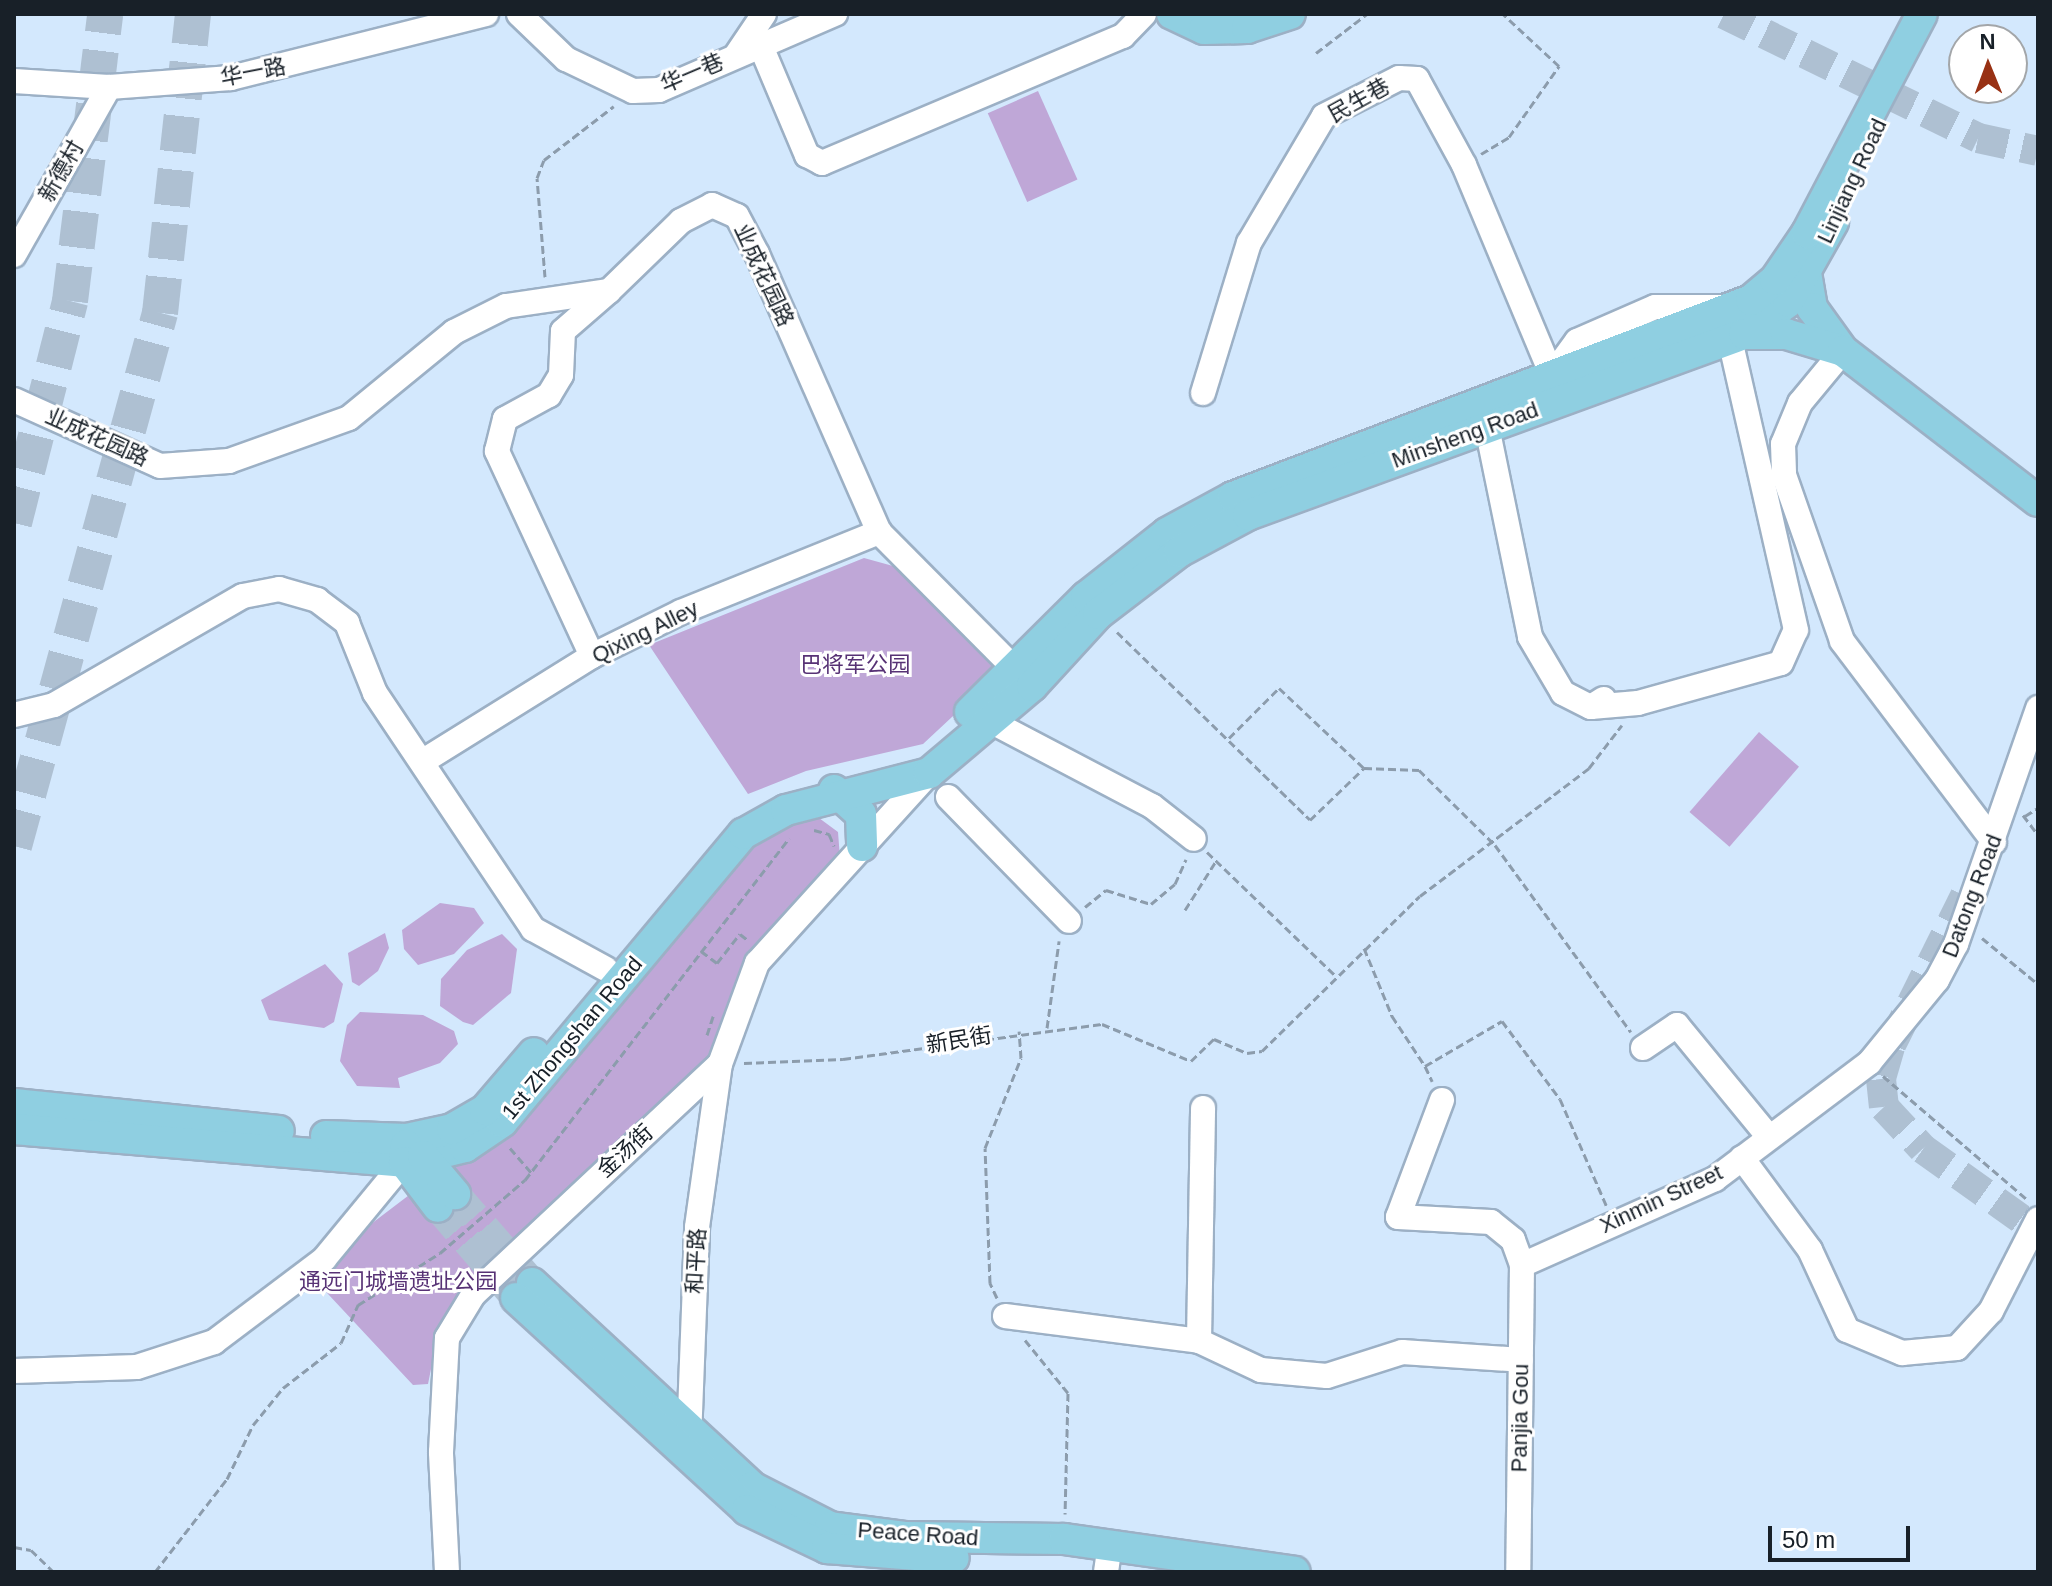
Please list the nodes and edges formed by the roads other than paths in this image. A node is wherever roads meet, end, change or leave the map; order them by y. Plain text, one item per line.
1 (486, 14) edge
2 (519, 14) edge
3 (764, 14) edge
4 (835, 14) edge
5 (1144, 14) edge
6 (1172, 14) edge
7 (1922, 14) edge
8 (1945, 14) edge
9 (1295, 15) edge
10 (760, 44) junction
11 (737, 54) junction
12 (14, 81) edge
13 (109, 87) junction
14 (1807, 233) junction
15 (14, 255) edge
16 (1805, 277) junction
17 (609, 291) junction
18 (1737, 327) junction
19 (1843, 351) junction
20 (1552, 375) junction
21 (1203, 393) dead end
22 (14, 400) edge
23 (1487, 427) junction
24 (2038, 501) edge
25 (879, 532) junction
26 (592, 656) junction
27 (1025, 679) junction
28 (2038, 708) edge
29 (14, 715) edge
30 (990, 721) junction
31 (425, 760) junction
32 (924, 765) junction
33 (847, 797) junction
34 (948, 797) dead end
35 (809, 807) junction
36 (1194, 839) road end
37 (1994, 842) junction
38 (847, 857) junction
39 (1069, 921) road end
40 (606, 969) junction
41 (1643, 1048) road end
42 (1869, 1063) joint
43 (720, 1064) junction
44 (1442, 1100) dead end
45 (14, 1104) edge
46 (1203, 1108) dead end
47 (14, 1129) edge
48 (1769, 1137) junction
49 (412, 1153) junction
50 (1742, 1158) junction
51 (447, 1200) tunnel mouth
52 (2038, 1219) edge
53 (1522, 1265) junction
54 (524, 1291) tunnel mouth
55 (1005, 1316) road end
56 (1199, 1341) junction
57 (1521, 1360) junction
58 (14, 1371) edge
59 (688, 1445) junction
60 (1108, 1559) edge
61 (447, 1572) edge
62 (1180, 1572) edge
63 (1295, 1572) edge
64 (1518, 1572) edge

1 - 13 street, 华一路
2 - 11 street, 华一巷
3 - 11 street
4 - 10 street, 华一巷
5 - 10 street
6 - 9 main road
7 - 14 main road, Linjiang Road
8 - 16 main road, Linjiang Road
10 - 11 street, 华一巷
12 - 13 street, 华一路
13 - 15 street, 新德村
14 - 16 main road
14 - 18 main road, Minsheng Road
16 - 18 main road, Linjiang Road
16 - 19 main road
17 - 22 street, 业成花园路
17 - 25 street, 业成花园路
17 - 26 street
18 - 19 main road, Minsheng Road
18 - 20 main road, Minsheng Road
18 - 23 main road, Minsheng Road
18 - 23 street
19 - 24 main road, Minsheng Road
19 - 37 street
20 - 21 street, 民生巷
20 - 27 main road, Minsheng Road
23 - 27 main road, Minsheng Road
25 - 26 street, Qixing Alley
25 - 27 street, 业成花园路
26 - 31 street, Qixing Alley
27 - 30 main road, Minsheng Road
27 - 32 main road, Minsheng Road
28 - 37 street, Datong Road
29 - 31 street
30 - 32 main road, Minsheng Road
30 - 36 street
31 - 40 street
32 - 33 main road
32 - 35 main road, 1st Zhongshan Road
32 - 38 street, 金汤街
33 - 35 main road
33 - 38 main road
34 - 39 street
35 - 38 main road
35 - 40 main road, 1st Zhongshan Road
35 - 49 main road, 1st Zhongshan Road
37 - 42 street, Datong Road
38 - 43 street, 金汤街
40 - 49 main road, 1st Zhongshan Road
41 - 48 street
42 - 48 street, Xinmin Street
43 - 59 street, 和平路
43 - 61 street, 金汤街
44 - 53 street
45 - 49 main road, 1st Zhongshan Road
46 - 56 street
47 - 49 main road, 1st Zhongshan Road
48 - 50 street, Xinmin Street
49 - 51 main road
49 - 58 street
50 - 52 street
50 - 53 street, Xinmin Street
53 - 57 street, Panjia Gou
54 - 59 main road, Peace Road
55 - 56 street
56 - 57 street
57 - 64 street, Panjia Gou
59 - 60 main road, Peace Road
59 - 60 main road, Peace Road
60 - 62 main road, Peace Road
60 - 63 main road, Peace Road

